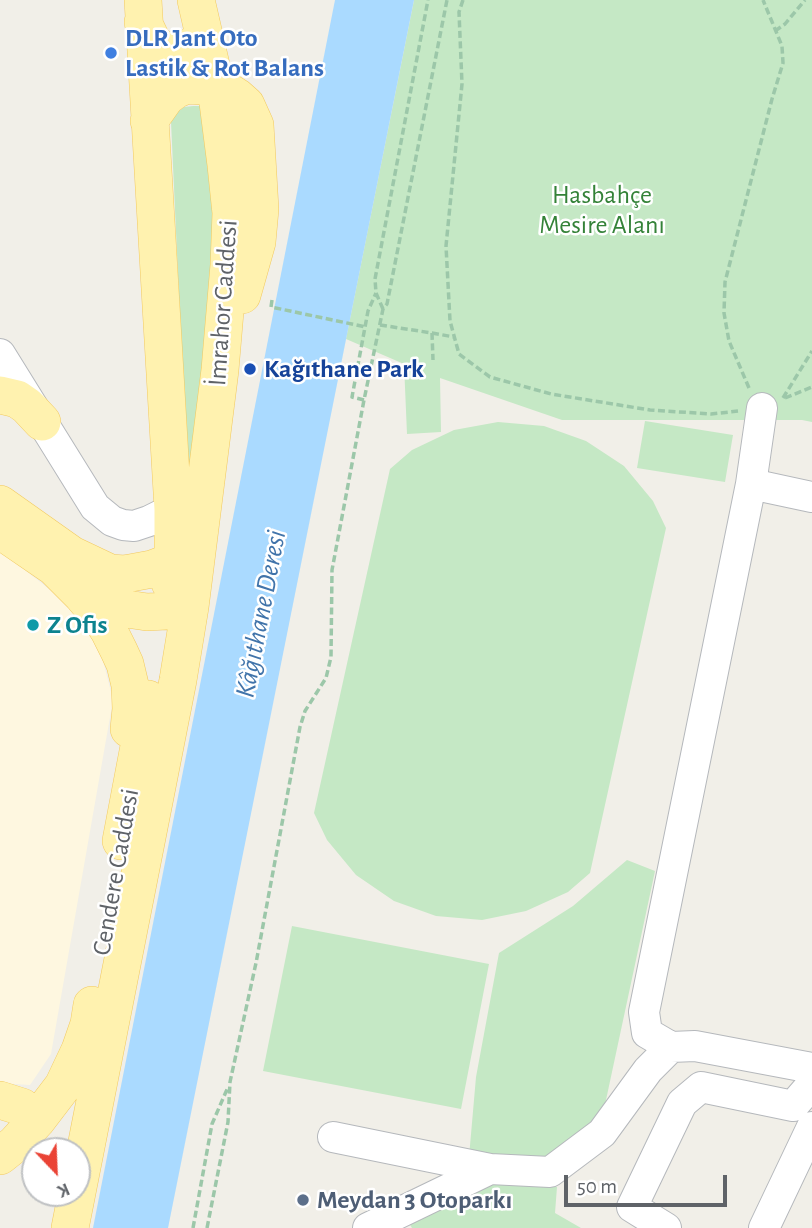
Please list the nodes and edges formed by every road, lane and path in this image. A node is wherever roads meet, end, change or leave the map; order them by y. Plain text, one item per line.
1 (428, 0) edge
2 (447, 0) edge
3 (463, 0) edge
4 (763, 0) edge
5 (805, 0) edge
6 (143, 11) edge
7 (199, 16) edge
8 (775, 32) junction
9 (216, 87) junction
10 (149, 121) junction
11 (376, 293) junction
12 (271, 307) dead end
13 (383, 309) junction
14 (380, 325) junction
15 (366, 327) junction
16 (432, 333) junction
17 (454, 337) junction
18 (812, 351) edge
19 (0, 354) edge
20 (433, 360) dead end
21 (812, 387) edge
22 (0, 395) edge
23 (364, 400) junction
24 (757, 409) junction
25 (42, 422) junction
26 (751, 484) junction
27 (812, 497) edge
28 (0, 504) edge
29 (173, 509) junction
30 (0, 530) edge
31 (173, 561) junction
32 (54, 567) junction
33 (178, 609) junction
34 (132, 778) junction
35 (671, 1047) junction
36 (812, 1068) edge
37 (230, 1082) junction
38 (812, 1084) edge
39 (0, 1100) edge
40 (812, 1127) edge
41 (36, 1136) edge
42 (333, 1137) dead end
43 (0, 1156) edge
44 (0, 1162) edge
45 (490, 1169) junction
46 (53, 1207) edge
47 (379, 1226) edge
48 (51, 1228) edge
49 (70, 1228) edge
50 (192, 1228) edge
51 (207, 1228) edge
52 (666, 1228) edge
53 (764, 1228) edge

1 - 11 path
2 - 13 path
3 - 17 path
4 - 8 path
5 - 8 path
6 - 7 main road
6 - 10 main road, İmrahor Caddesi
7 - 9 main road
8 - 24 path
9 - 10 main road
9 - 33 main road, İmrahor Caddesi
10 - 29 main road, İmrahor Caddesi
11 - 13 path
11 - 15 path
12 - 15 path
13 - 14 path
14 - 16 path
14 - 23 path
15 - 23 path
16 - 17 path
16 - 20 path
17 - 24 path
18 - 21 path
19 - 25 street
22 - 25 main road
23 - 37 path
24 - 26 street
25 - 29 street
26 - 27 street
26 - 35 street
28 - 31 main road
29 - 31 main road, İmrahor Caddesi
30 - 32 main road
31 - 33 main road, Cendere Caddesi
32 - 33 main road
32 - 34 main road
33 - 34 main road, Cendere Caddesi
33 - 49 main road, Cendere Caddesi
34 - 41 main road, Cendere Caddesi
35 - 36 street
35 - 45 street
37 - 50 path
37 - 51 path
38 - 52 street
39 - 41 main road
40 - 53 street
41 - 43 main road, Cendere Caddesi
41 - 44 main road
42 - 45 street
45 - 47 street
46 - 48 main road

